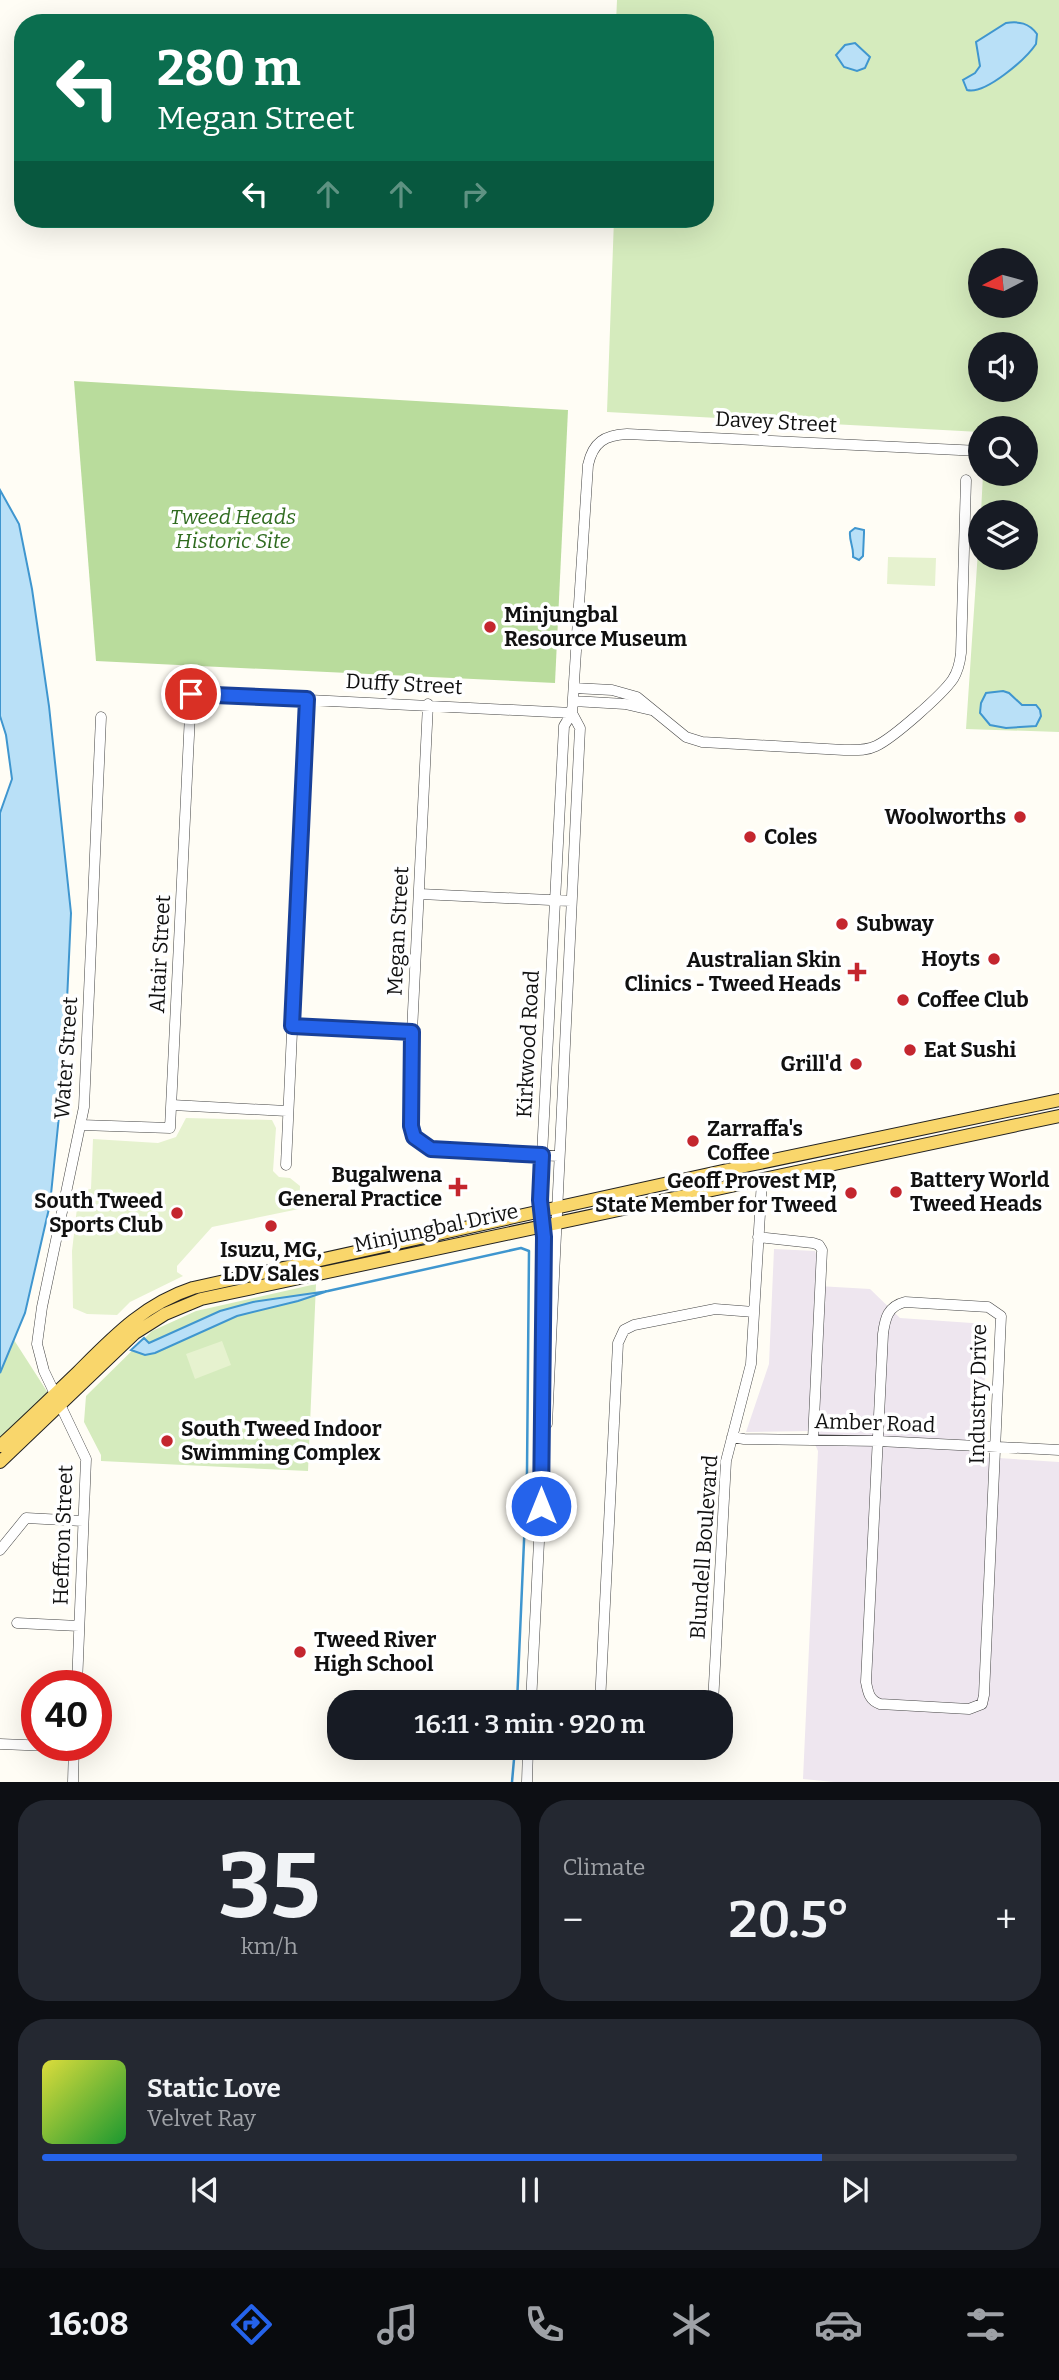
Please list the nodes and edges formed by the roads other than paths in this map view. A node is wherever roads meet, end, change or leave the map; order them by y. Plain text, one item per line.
1 (968, 450) edge
2 (588, 464) joint
3 (967, 480) dead end
4 (574, 688) junction
5 (191, 694) joint
6 (307, 699) junction
7 (573, 701) junction
8 (428, 704) junction
9 (651, 710) junction
10 (572, 713) junction
11 (101, 717) dead end
12 (420, 894) junction
13 (555, 900) junction
14 (571, 901) junction
15 (292, 1026) junction
16 (412, 1032) junction
17 (1059, 1100) edge
18 (172, 1105) junction
19 (287, 1111) junction
20 (1059, 1116) edge
21 (81, 1125) junction
22 (542, 1155) junction
23 (558, 1156) junction
24 (764, 1163) junction
25 (286, 1165) dead end
26 (762, 1180) junction
27 (555, 1208) junction
28 (542, 1211) junction
29 (549, 1224) junction
30 (758, 1237) junction
31 (754, 1312) junction
32 (58, 1399) junction
33 (732, 1437) junction
34 (813, 1440) junction
35 (878, 1441) junction
36 (0, 1446) edge
37 (997, 1448) junction
38 (1059, 1450) edge
39 (0, 1462) edge
40 (83, 1521) junction
41 (0, 1550) edge
42 (17, 1623) dead end
43 (79, 1626) junction
44 (78, 1670) edge
45 (532, 1690) edge
46 (601, 1690) edge
47 (714, 1690) edge
48 (0, 1744) edge
49 (21, 1745) edge
50 (528, 1760) edge
51 (74, 1761) edge
52 (73, 1782) edge
53 (527, 1782) edge

1 - 2 street, Davey Street
2 - 4 street, Kirkwood Road
3 - 9 street
4 - 7 street, Kirkwood Road
4 - 9 street
5 - 6 street, Duffy Street
5 - 18 street, Altair Street
6 - 8 street, Duffy Street
6 - 15 street
7 - 9 street
7 - 10 street, Kirkwood Road
8 - 10 street, Duffy Street
8 - 12 street, Megan Street
10 - 13 street, Kirkwood Road
10 - 14 street, Kirkwood Road
11 - 21 street, Water Street
12 - 13 street
12 - 16 street, Megan Street
13 - 14 street
13 - 22 street, Kirkwood Road
14 - 23 street, Kirkwood Road
15 - 16 street
15 - 19 street
16 - 22 street, Megan Street
17 - 24 main road, Minjungbal Drive
18 - 19 street
18 - 21 street, Altair Street
19 - 25 street
20 - 26 main road, Minjungbal Drive
21 - 32 street, Water Street
22 - 23 street, Megan Street
22 - 28 street, Kirkwood Road
23 - 27 street, Kirkwood Road
24 - 26 main road
24 - 27 main road, Minjungbal Drive
26 - 29 main road, Minjungbal Drive
26 - 30 street, Blundell Boulevard
27 - 28 main road, Minjungbal Drive
27 - 29 street, Kirkwood Road
28 - 29 street, Kirkwood Road
28 - 32 main road, Minjungbal Drive
29 - 32 main road, Minjungbal Drive
29 - 45 street, Kirkwood Road
30 - 31 street, Blundell Boulevard
30 - 34 street
31 - 33 street, Blundell Boulevard
31 - 46 street
32 - 36 main road, Minjungbal Drive
32 - 39 main road, Minjungbal Drive
32 - 40 street, Heffron Street
33 - 34 street, Amber Road
33 - 47 street, Blundell Boulevard
34 - 35 street, Amber Road
35 - 37 street, Amber Road
35 - 37 street, Industry Drive
35 - 37 street, Industry Drive
37 - 38 street, Amber Road
40 - 41 street
40 - 43 street, Heffron Street
42 - 43 street
43 - 44 street, Heffron Street
48 - 49 street
50 - 53 street
51 - 52 street

